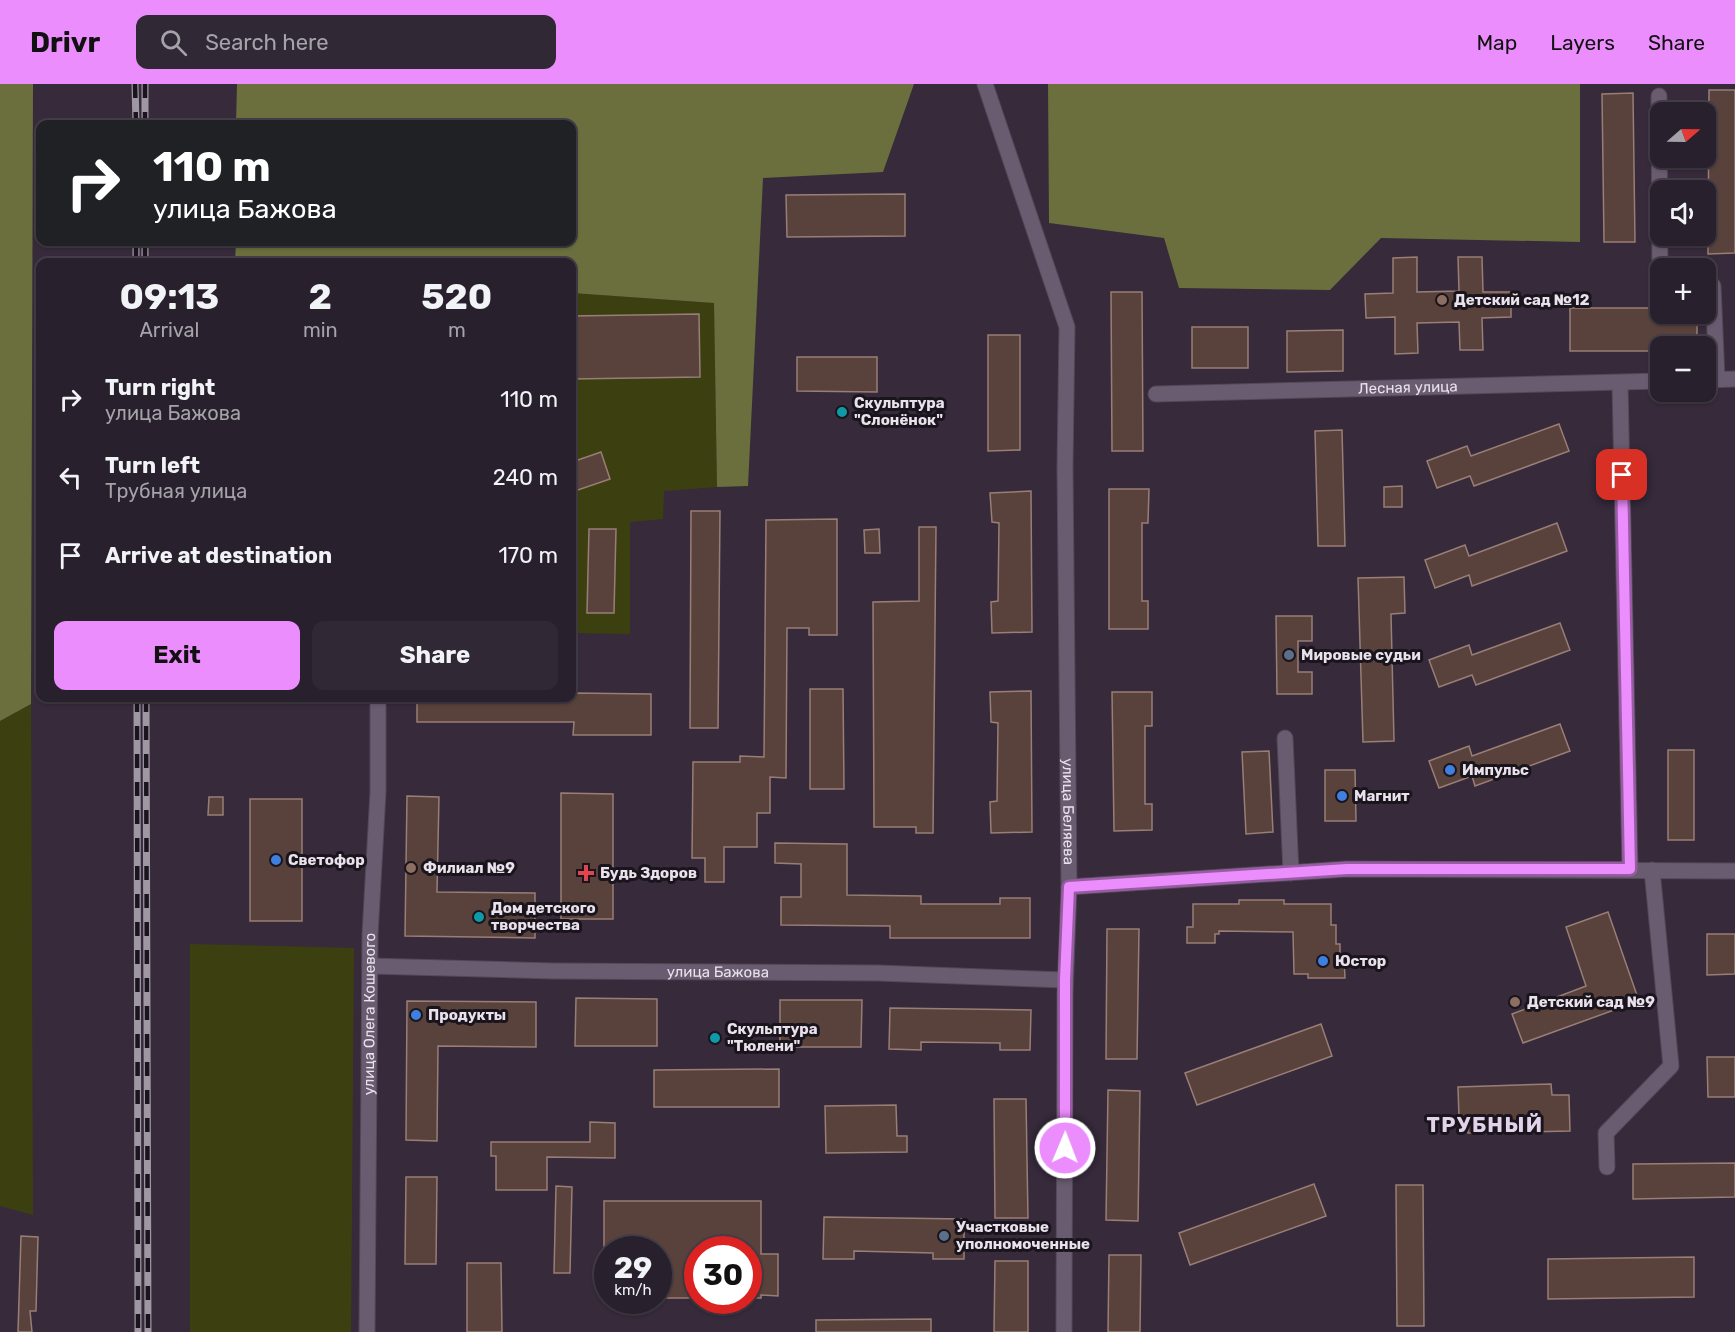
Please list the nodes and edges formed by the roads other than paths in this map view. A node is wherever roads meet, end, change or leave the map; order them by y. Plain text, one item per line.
1 (985, 84) edge
2 (1659, 96) dead end
3 (1660, 258) edge
4 (1735, 379) edge
5 (1716, 380) edge
6 (1650, 382) edge
7 (1620, 383) junction
8 (1156, 394) dead end
9 (378, 702) edge
10 (1286, 738) dead end
11 (1630, 869) junction
12 (1652, 870) junction
13 (1735, 871) edge
14 (1291, 873) junction
15 (1069, 887) junction
16 (370, 966) junction
17 (1065, 980) junction
18 (1607, 1167) dead end
19 (367, 1332) edge
20 (1065, 1332) edge

1 - 15 street, улица Беляева
2 - 3 street
4 - 5 street
6 - 7 street, Лесная улица
7 - 8 street, Лесная улица
7 - 11 street
9 - 16 street, улица Олега Кошевого
10 - 14 street
11 - 12 street
11 - 14 street
12 - 13 street
12 - 18 street
14 - 15 street
15 - 17 street, улица Беляева
16 - 17 street, улица Бажова
16 - 19 street, улица Олега Кошевого
17 - 20 street, улица Беляева

